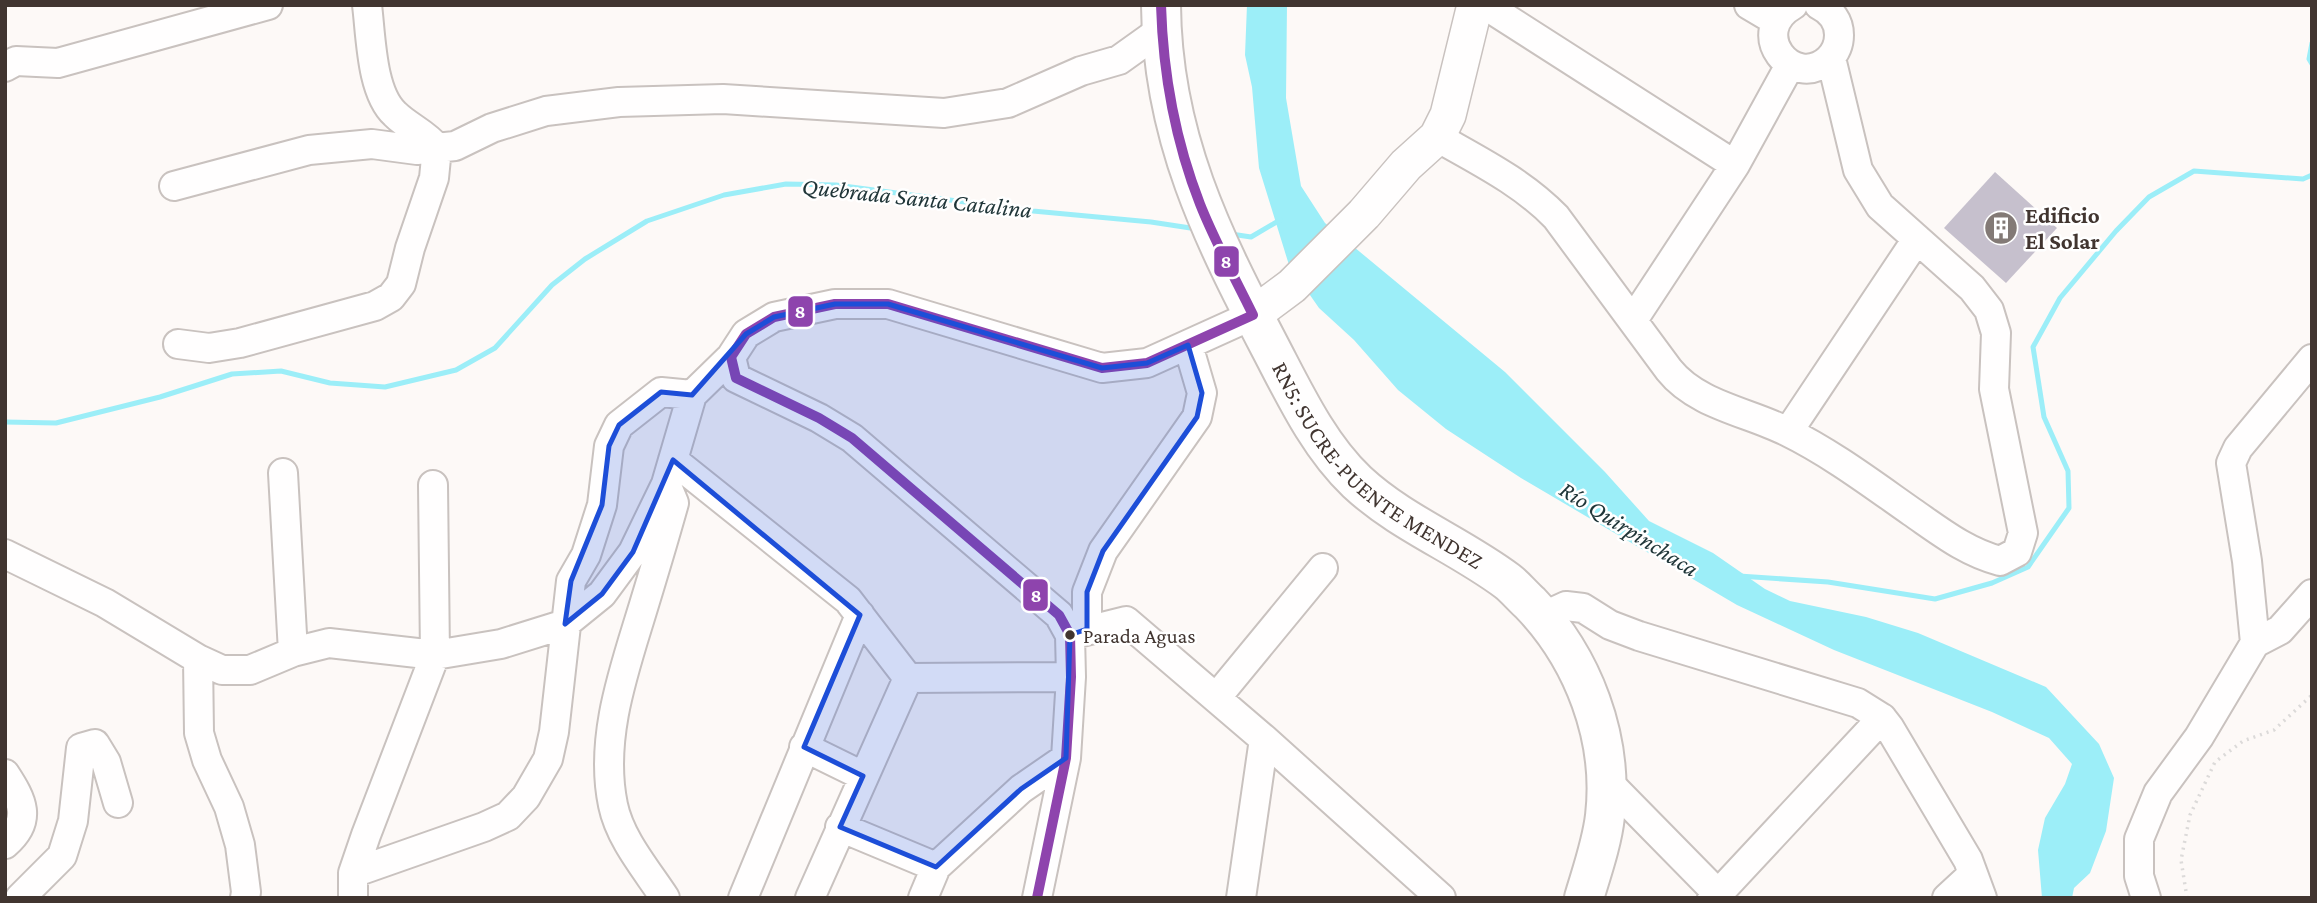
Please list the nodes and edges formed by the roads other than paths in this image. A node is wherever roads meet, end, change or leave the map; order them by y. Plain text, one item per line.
1 (268, 5) edge
2 (368, 5) edge
3 (1453, 5) edge
4 (1475, 5) edge
5 (1485, 5) edge
6 (1749, 5) edge
7 (1821, 6) edge
8 (1785, 13) edge
9 (1161, 18) edge
10 (1831, 58) junction
11 (1790, 65) junction
12 (5, 66) edge
13 (1437, 137) junction
14 (437, 148) junction
15 (1406, 165) junction
16 (1735, 166) junction
17 (174, 186) dead end
18 (1917, 239) junction
19 (1253, 315) junction
20 (1633, 320) junction
21 (178, 344) dead end
22 (1188, 345) junction
23 (731, 357) junction
24 (2312, 359) edge
25 (692, 395) junction
26 (1788, 432) junction
27 (669, 472) junction
28 (283, 473) dead end
29 (433, 485) dead end
30 (5, 554) edge
31 (1323, 568) dead end
32 (2312, 594) edge
33 (860, 615) junction
34 (1542, 617) junction
35 (565, 624) junction
36 (1078, 632) junction
37 (2255, 643) junction
38 (293, 652) junction
39 (435, 655) junction
40 (198, 659) junction
41 (1070, 677) junction
42 (908, 678) junction
43 (1216, 698) junction
44 (1882, 718) junction
45 (1264, 739) junction
46 (804, 747) junction
47 (1066, 758) junction
48 (5, 774) edge
49 (863, 776) junction
50 (1605, 779) junction
51 (118, 803) dead end
52 (839, 827) junction
53 (5, 844) edge
54 (936, 867) junction
55 (353, 885) edge
56 (1977, 886) edge
57 (1717, 896) edge
58 (20, 898) edge
59 (245, 898) edge
60 (665, 898) edge
61 (743, 898) edge
62 (810, 898) edge
63 (923, 898) edge
64 (1037, 898) edge
65 (1241, 898) edge
66 (1441, 898) edge
67 (1584, 898) edge
68 (1947, 898) edge
69 (2146, 898) edge

1 - 12 street
2 - 14 street
3 - 15 main road
4 - 13 main road
5 - 16 street
6 - 8 street
7 - 10 street
8 - 11 street
9 - 14 street
9 - 19 highway, RN5: SUCRE-PUENTE MENDEZ
10 - 11 street
10 - 18 street
11 - 16 street
13 - 15 main road
13 - 20 street
14 - 17 street
14 - 21 street
15 - 19 main road
16 - 20 street
18 - 26 street
18 - 26 street
19 - 22 street
19 - 34 highway, RN5: SUCRE-PUENTE MENDEZ
20 - 26 street
22 - 23 street
22 - 36 street
23 - 25 street
23 - 36 street
24 - 37 street
25 - 27 street
25 - 35 street
27 - 33 street
27 - 35 street
27 - 60 street
28 - 38 street
29 - 39 street
30 - 40 street
31 - 43 street
32 - 37 street
33 - 42 street
33 - 46 street
34 - 44 street
34 - 50 highway, RN5: SUCRE-PUENTE MENDEZ
35 - 39 street
35 - 55 street
36 - 41 street
36 - 43 street
37 - 69 street
38 - 39 street
38 - 40 street
39 - 55 street
40 - 59 street
41 - 42 street
41 - 47 street
42 - 49 street
43 - 45 street
44 - 56 street
44 - 57 street
45 - 65 street
45 - 66 street
46 - 49 street
46 - 61 street
47 - 54 street
47 - 64 street
48 - 53 street
49 - 52 street
50 - 57 street
50 - 67 highway, RN5: SUCRE-PUENTE MENDEZ
51 - 58 street
52 - 54 street
52 - 62 street
54 - 63 street
56 - 68 street

